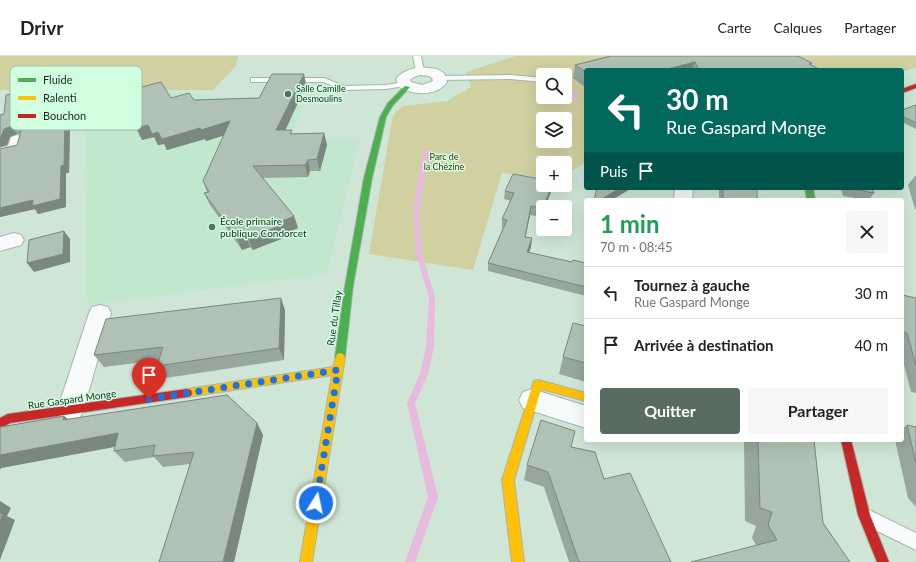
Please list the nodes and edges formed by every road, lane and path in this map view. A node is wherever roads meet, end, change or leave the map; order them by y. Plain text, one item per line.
1 (417, 56) edge
2 (420, 71) junction
3 (440, 78) junction
4 (536, 79) edge
5 (254, 80) dead end
6 (406, 85) junction
7 (916, 86) edge
8 (904, 90) edge
9 (17, 140) edge
10 (0, 153) edge
11 (100, 313) dead end
12 (338, 370) junction
13 (584, 396) edge
14 (532, 400) junction
15 (70, 411) junction
16 (584, 416) edge
17 (0, 424) edge
18 (846, 442) edge
19 (864, 516) junction
20 (916, 542) edge
21 (882, 561) edge
22 (306, 562) edge
23 (518, 562) edge

1 - 2 lane
2 - 3 street
2 - 6 street
3 - 4 lane
3 - 6 street
5 - 6 lane
6 - 12 street, Rue du Tillay
7 - 8 street
9 - 10 street
11 - 15 street
12 - 15 street, Rue Gaspard Monge
12 - 22 street, Rue du Tillay
13 - 14 street
14 - 16 street
14 - 23 street
15 - 17 street, Rue Gaspard Monge
18 - 19 street
19 - 20 lane
19 - 21 street

